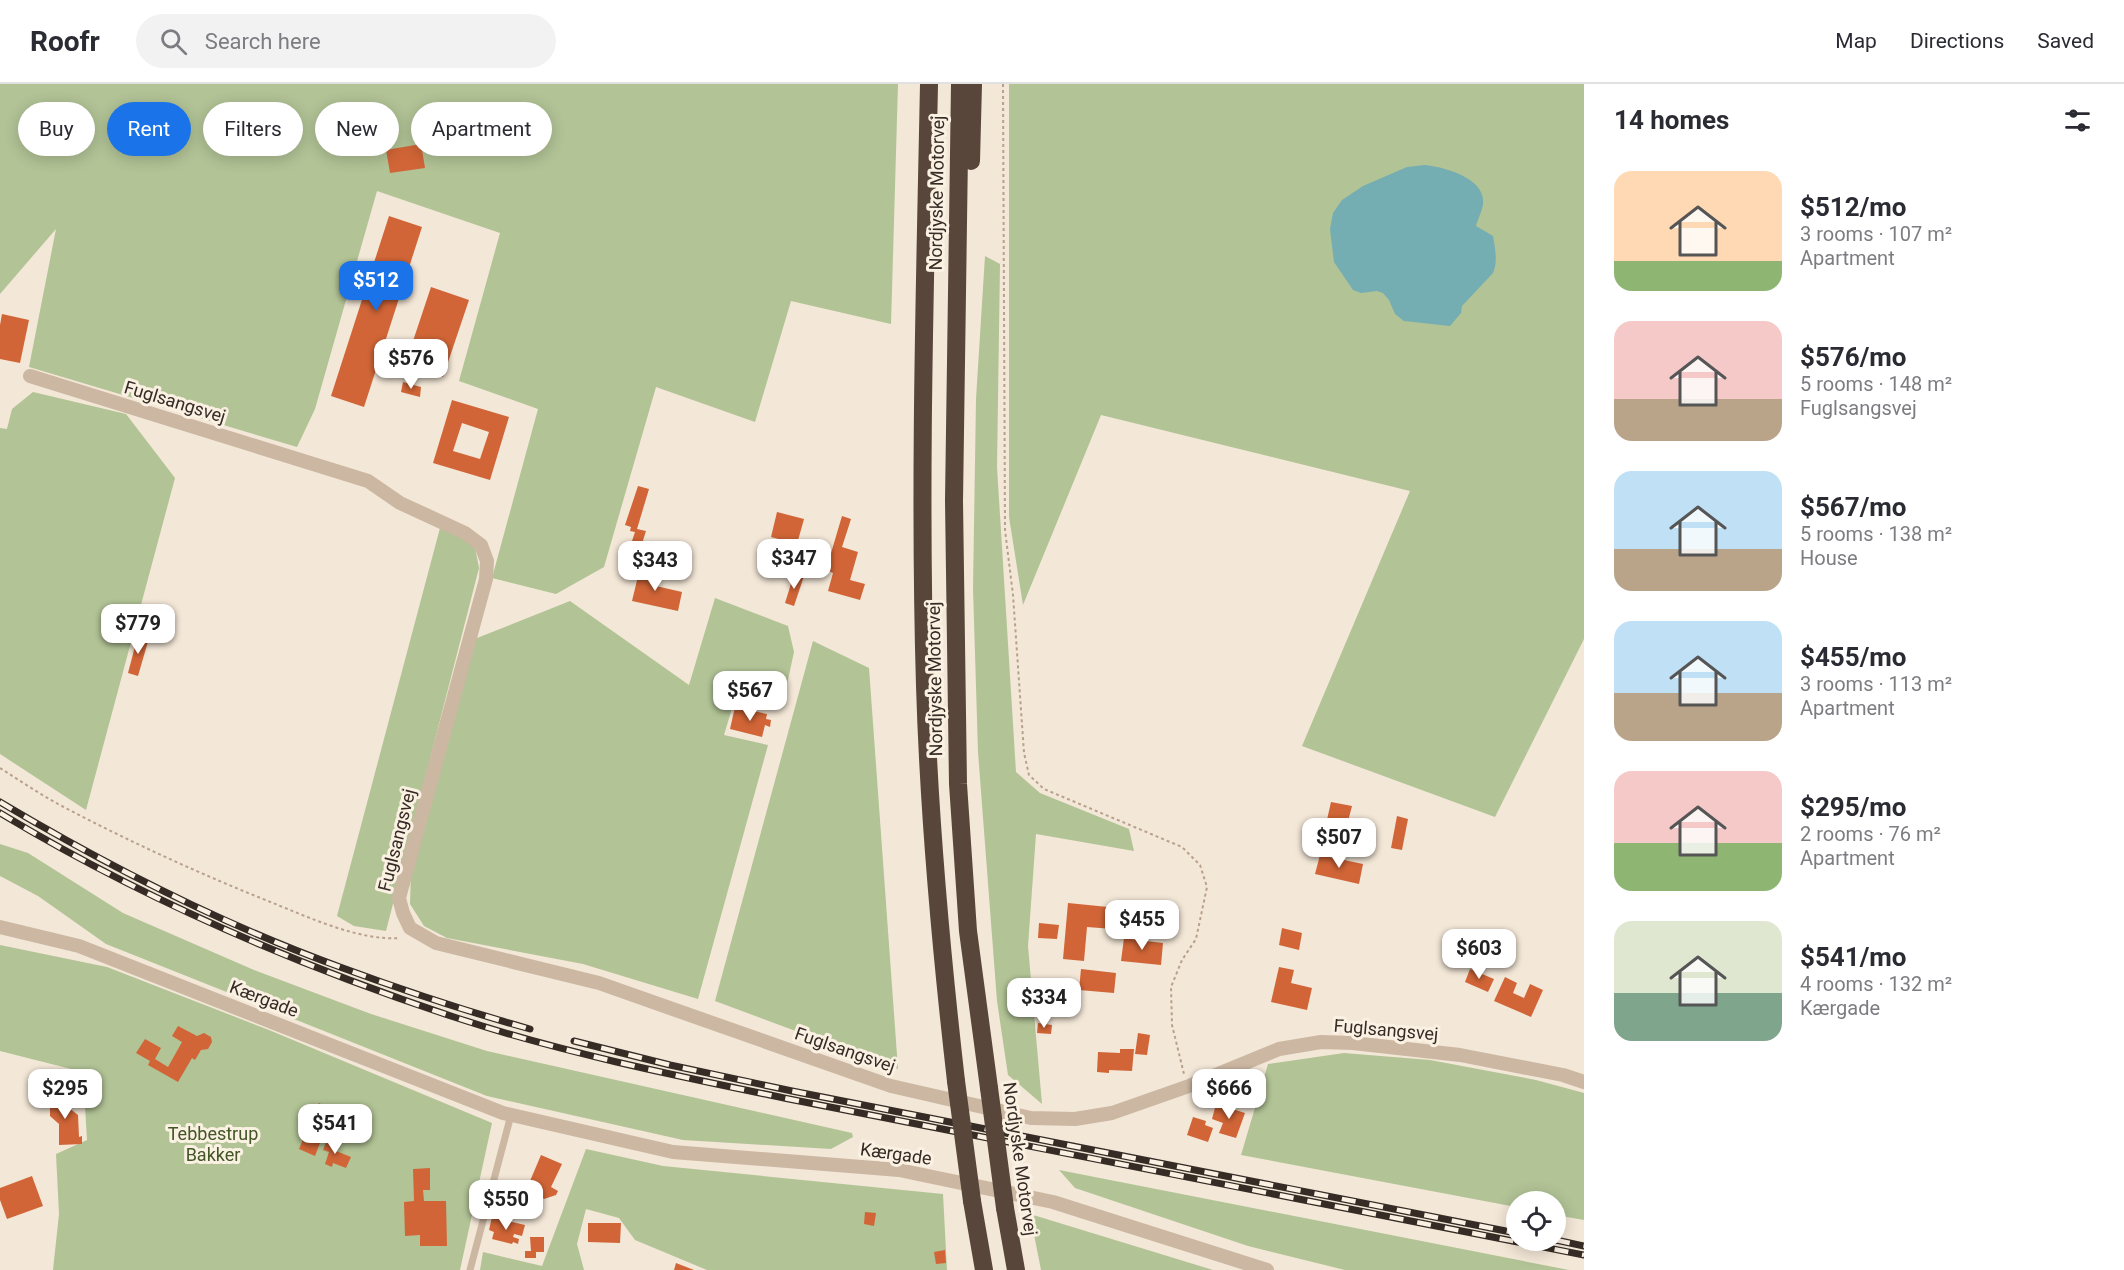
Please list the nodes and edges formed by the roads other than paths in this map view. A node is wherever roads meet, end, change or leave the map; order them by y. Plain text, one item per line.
1 (929, 84) edge
2 (960, 84) edge
3 (973, 84) edge
4 (30, 376) dead end
5 (954, 501) junction
6 (0, 927) edge
7 (1584, 1082) edge
8 (511, 1115) junction
9 (470, 1270) edge
10 (984, 1270) edge
11 (1016, 1270) edge
12 (1267, 1270) edge

1 - 10 highway, Nordjyske Motorvej, bridge
2 - 5 highway, Nordjyske Motorvej
3 - 5 highway
4 - 7 street, Fuglsangsvej
5 - 11 highway, Nordjyske Motorvej, bridge
6 - 8 street, Kærgade
8 - 9 lane
8 - 12 street, Kærgade

